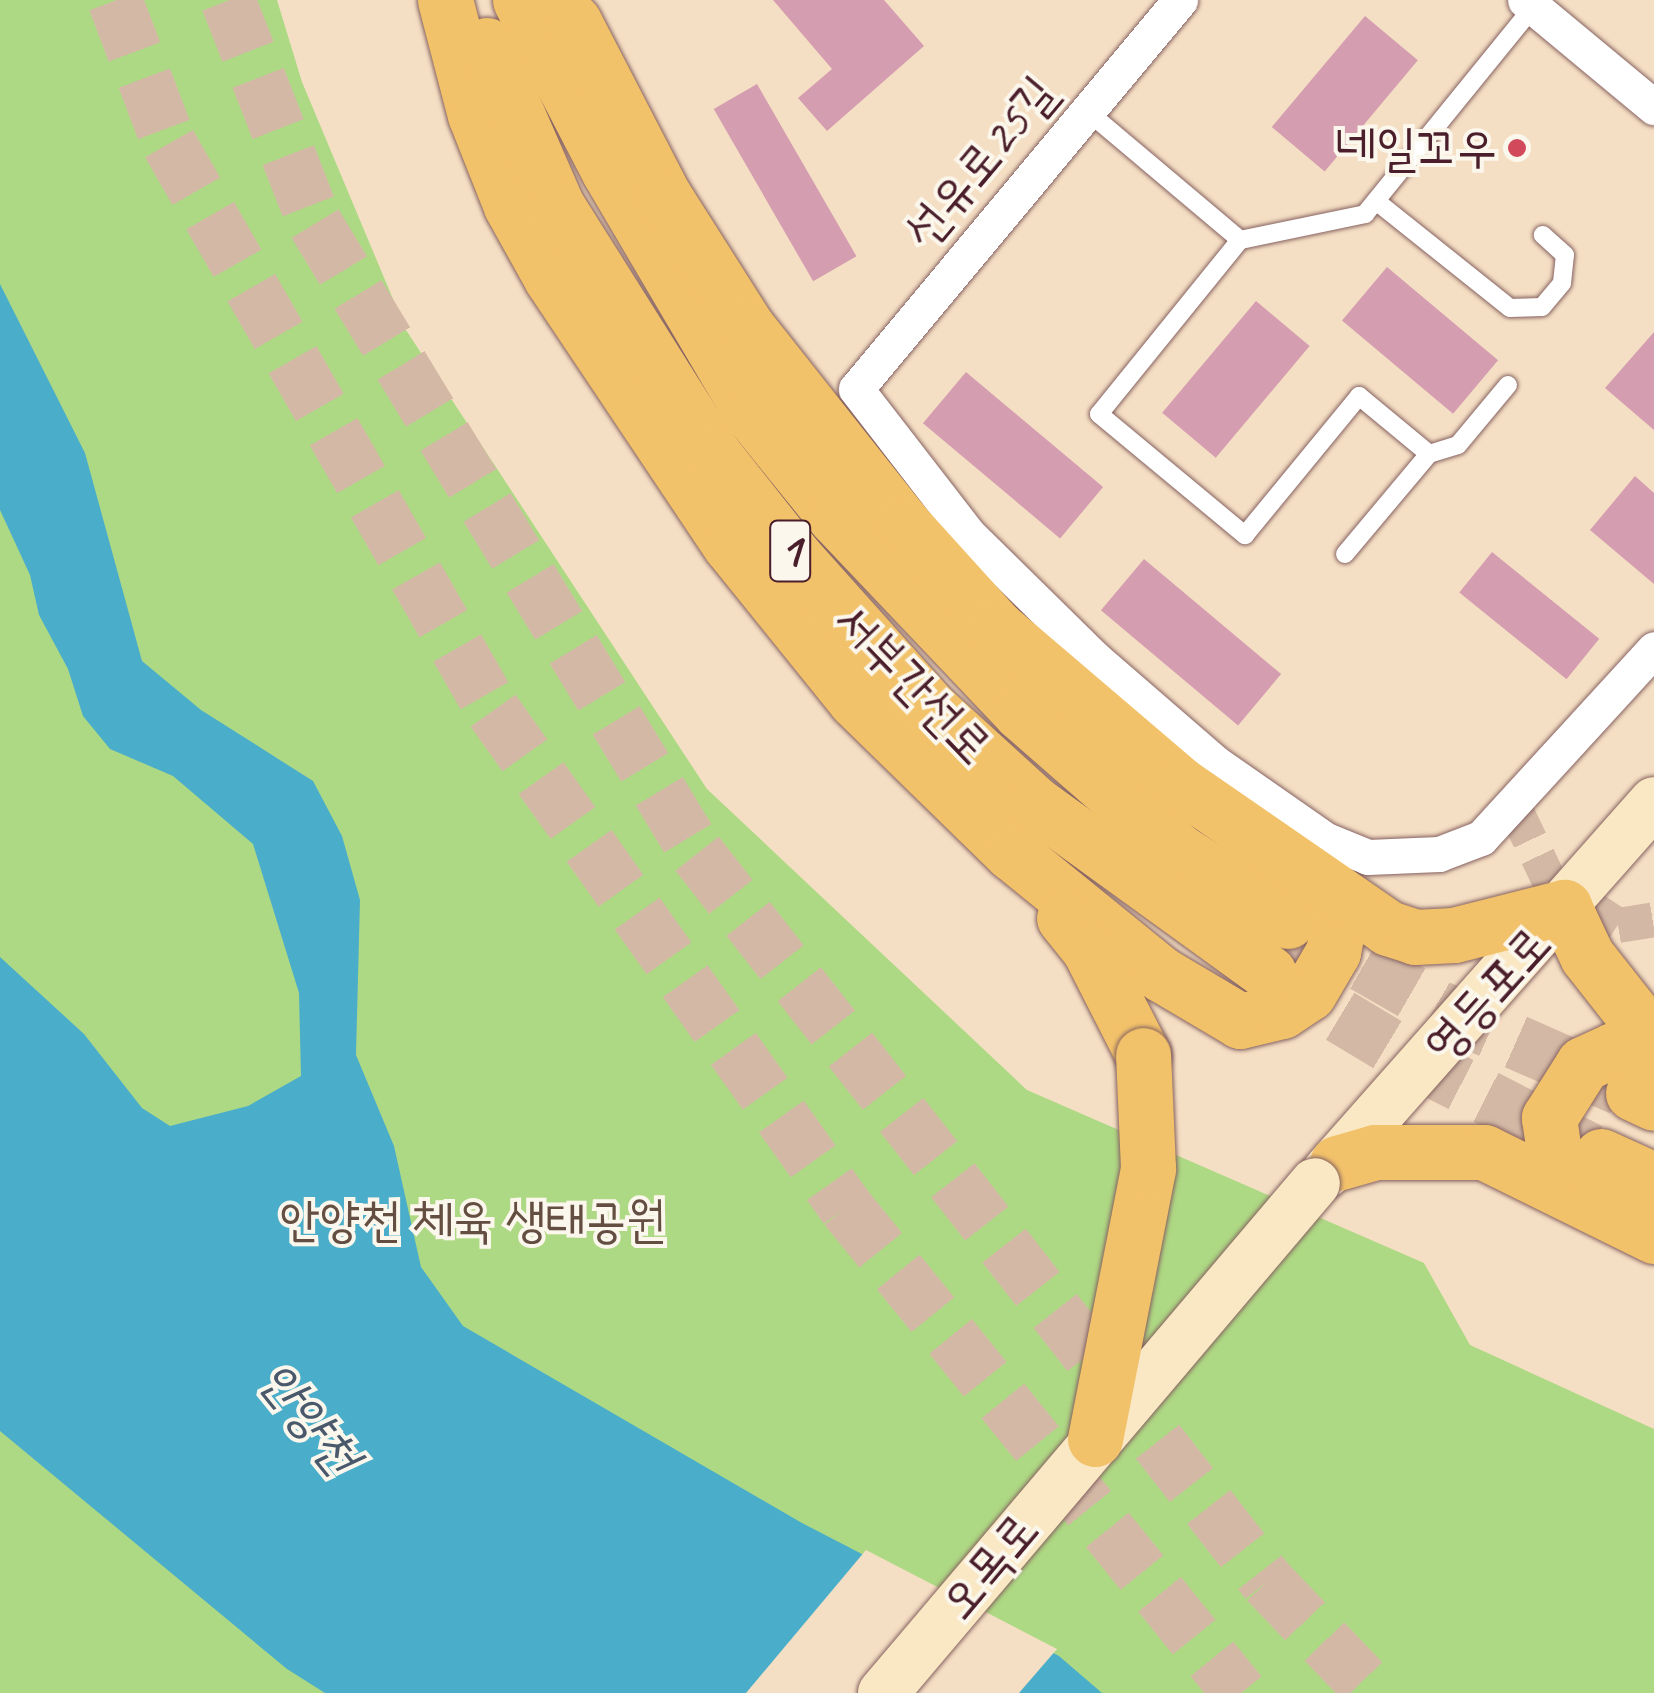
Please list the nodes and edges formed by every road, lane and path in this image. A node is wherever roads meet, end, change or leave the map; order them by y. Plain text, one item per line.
1 (444, 0) edge
2 (470, 0) edge
3 (520, 0) edge
4 (554, 0) edge
5 (1180, 0) edge
6 (1529, 4) edge
7 (1654, 107) edge
8 (1088, 112) junction
9 (1376, 201) junction
10 (1544, 235) dead end
11 (1240, 240) junction
12 (1508, 385) dead end
13 (1429, 454) junction
14 (1345, 554) dead end
15 (1654, 649) edge
16 (1654, 802) edge
17 (1012, 853) junction
18 (1308, 906) junction
19 (1564, 907) junction
20 (1269, 972) tunnel mouth
21 (1654, 1041) edge
22 (1647, 1083) edge
23 (1601, 1156) tunnel mouth
24 (1326, 1173) junction
25 (1643, 1212) edge
26 (1095, 1439) junction
27 (882, 1693) edge

1 - 17 main road
2 - 20 main road, 서부간선로 / 1
3 - 18 main road, 서부간선로 / 1
4 - 18 main road
5 - 8 street, 선유로25길
6 - 7 street
6 - 9 lane
8 - 11 lane
8 - 15 street, 선유로25길
9 - 10 lane
9 - 11 lane
11 - 13 lane
12 - 13 lane
13 - 14 lane
16 - 19 main road, 영등포로
17 - 18 main road
17 - 26 main road, bridge
18 - 19 main road
19 - 21 main road
19 - 24 main road, 영등포로
22 - 25 main road
23 - 25 main road
24 - 25 main road
24 - 26 main road, 영등포로, bridge
26 - 27 main road, 오목로, bridge

